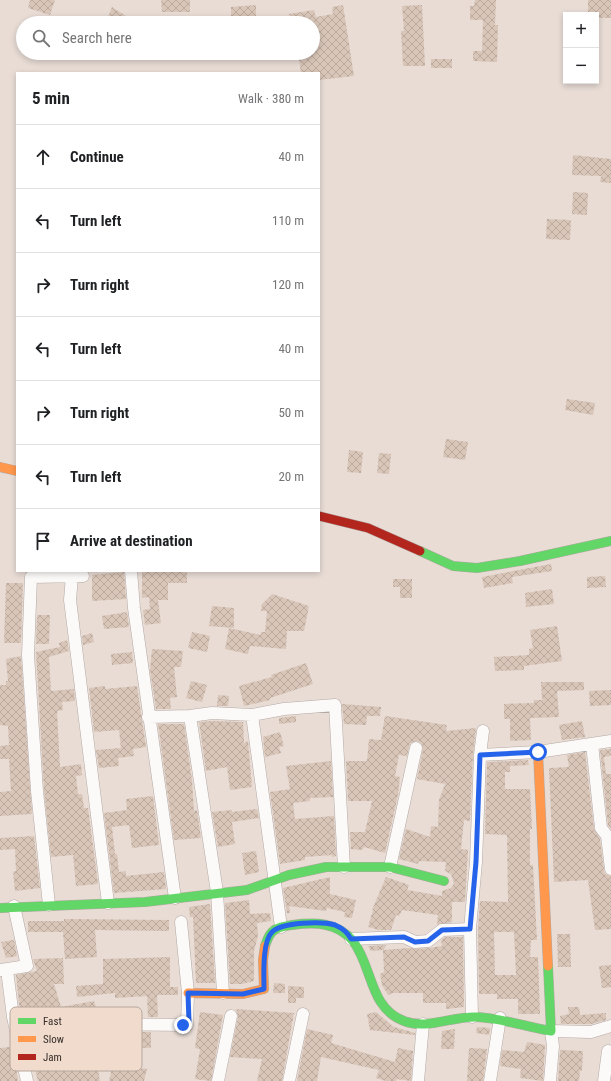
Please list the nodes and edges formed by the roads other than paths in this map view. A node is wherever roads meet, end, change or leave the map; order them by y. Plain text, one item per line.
1 (0, 467) edge
2 (16, 471) edge
3 (320, 516) edge
4 (611, 541) edge
5 (131, 572) edge
6 (252, 715) junction
7 (190, 716) junction
8 (148, 717) junction
9 (483, 731) dead end
10 (611, 742) edge
11 (592, 744) junction
12 (416, 748) dead end
13 (538, 752) junction
14 (480, 755) junction
15 (344, 867) junction
16 (390, 867) junction
17 (611, 869) edge
18 (273, 881) junction
19 (444, 881) dead end
20 (217, 892) junction
21 (175, 898) junction
22 (108, 903) junction
23 (49, 905) junction
24 (14, 906) junction
25 (0, 908) edge
26 (181, 922) dead end
27 (281, 927) junction
28 (470, 929) junction
29 (351, 939) junction
30 (3, 970) edge
31 (188, 993) junction
32 (223, 993) junction
33 (11, 1007) edge
34 (303, 1014) dead end
35 (231, 1016) dead end
36 (472, 1017) junction
37 (500, 1018) junction
38 (423, 1024) junction
39 (142, 1025) edge
40 (611, 1026) edge
41 (551, 1031) junction
42 (608, 1051) dead end
43 (25, 1071) edge
44 (27, 1081) edge
45 (218, 1081) edge
46 (289, 1081) edge
47 (418, 1081) edge
48 (490, 1081) edge
49 (550, 1081) edge
50 (604, 1081) edge

1 - 2 street
3 - 4 street
5 - 8 street
6 - 7 street
6 - 15 street
6 - 18 street
7 - 8 street
7 - 20 street
8 - 21 street
9 - 14 street
10 - 11 street
11 - 13 street
11 - 17 street
12 - 16 street
13 - 14 street
13 - 41 street
14 - 28 street
15 - 16 street
15 - 18 street
16 - 19 street
18 - 20 street
18 - 27 street
20 - 21 street
20 - 32 street
21 - 22 street
22 - 23 street
22 - 23 street
23 - 24 street
24 - 25 street
24 - 30 street
26 - 31 street
27 - 29 street
27 - 32 street
28 - 29 street
28 - 36 street
29 - 38 street
30 - 33 street
31 - 32 street
31 - 39 street
34 - 46 street
35 - 45 street
36 - 37 street
36 - 38 street
37 - 41 street
37 - 48 street
38 - 47 street
40 - 41 street
41 - 49 street
42 - 50 street
43 - 44 street

